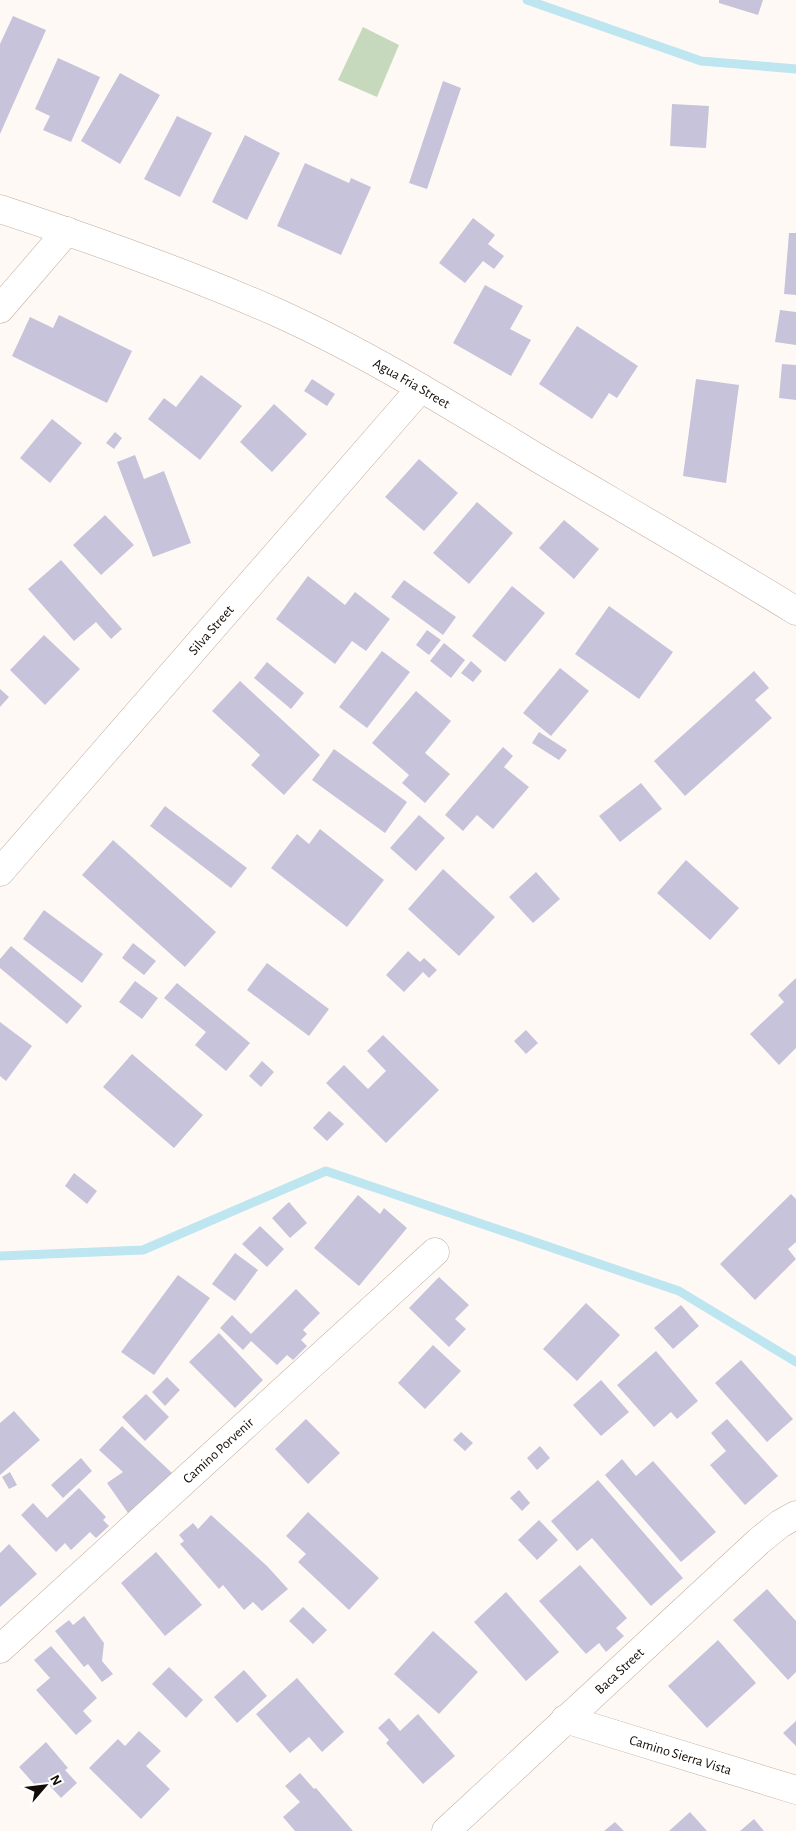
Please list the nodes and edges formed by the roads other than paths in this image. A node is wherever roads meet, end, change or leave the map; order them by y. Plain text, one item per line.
1 (0, 209) edge
2 (67, 231) junction
3 (0, 309) edge
4 (421, 388) junction
5 (796, 611) edge
6 (0, 872) edge
7 (436, 1252) dead end
8 (796, 1515) edge
9 (0, 1649) edge
10 (565, 1718) junction
11 (796, 1790) edge
12 (446, 1831) edge

1 - 2 street, Agua Fria Street
2 - 3 street
2 - 4 street, Agua Fria Street
4 - 5 street, Agua Fria Street
4 - 6 street, Silva Street
7 - 9 street, Camino Porvenir
8 - 10 street, Baca Street
10 - 11 street, Camino Sierra Vista
10 - 12 street, Baca Street

